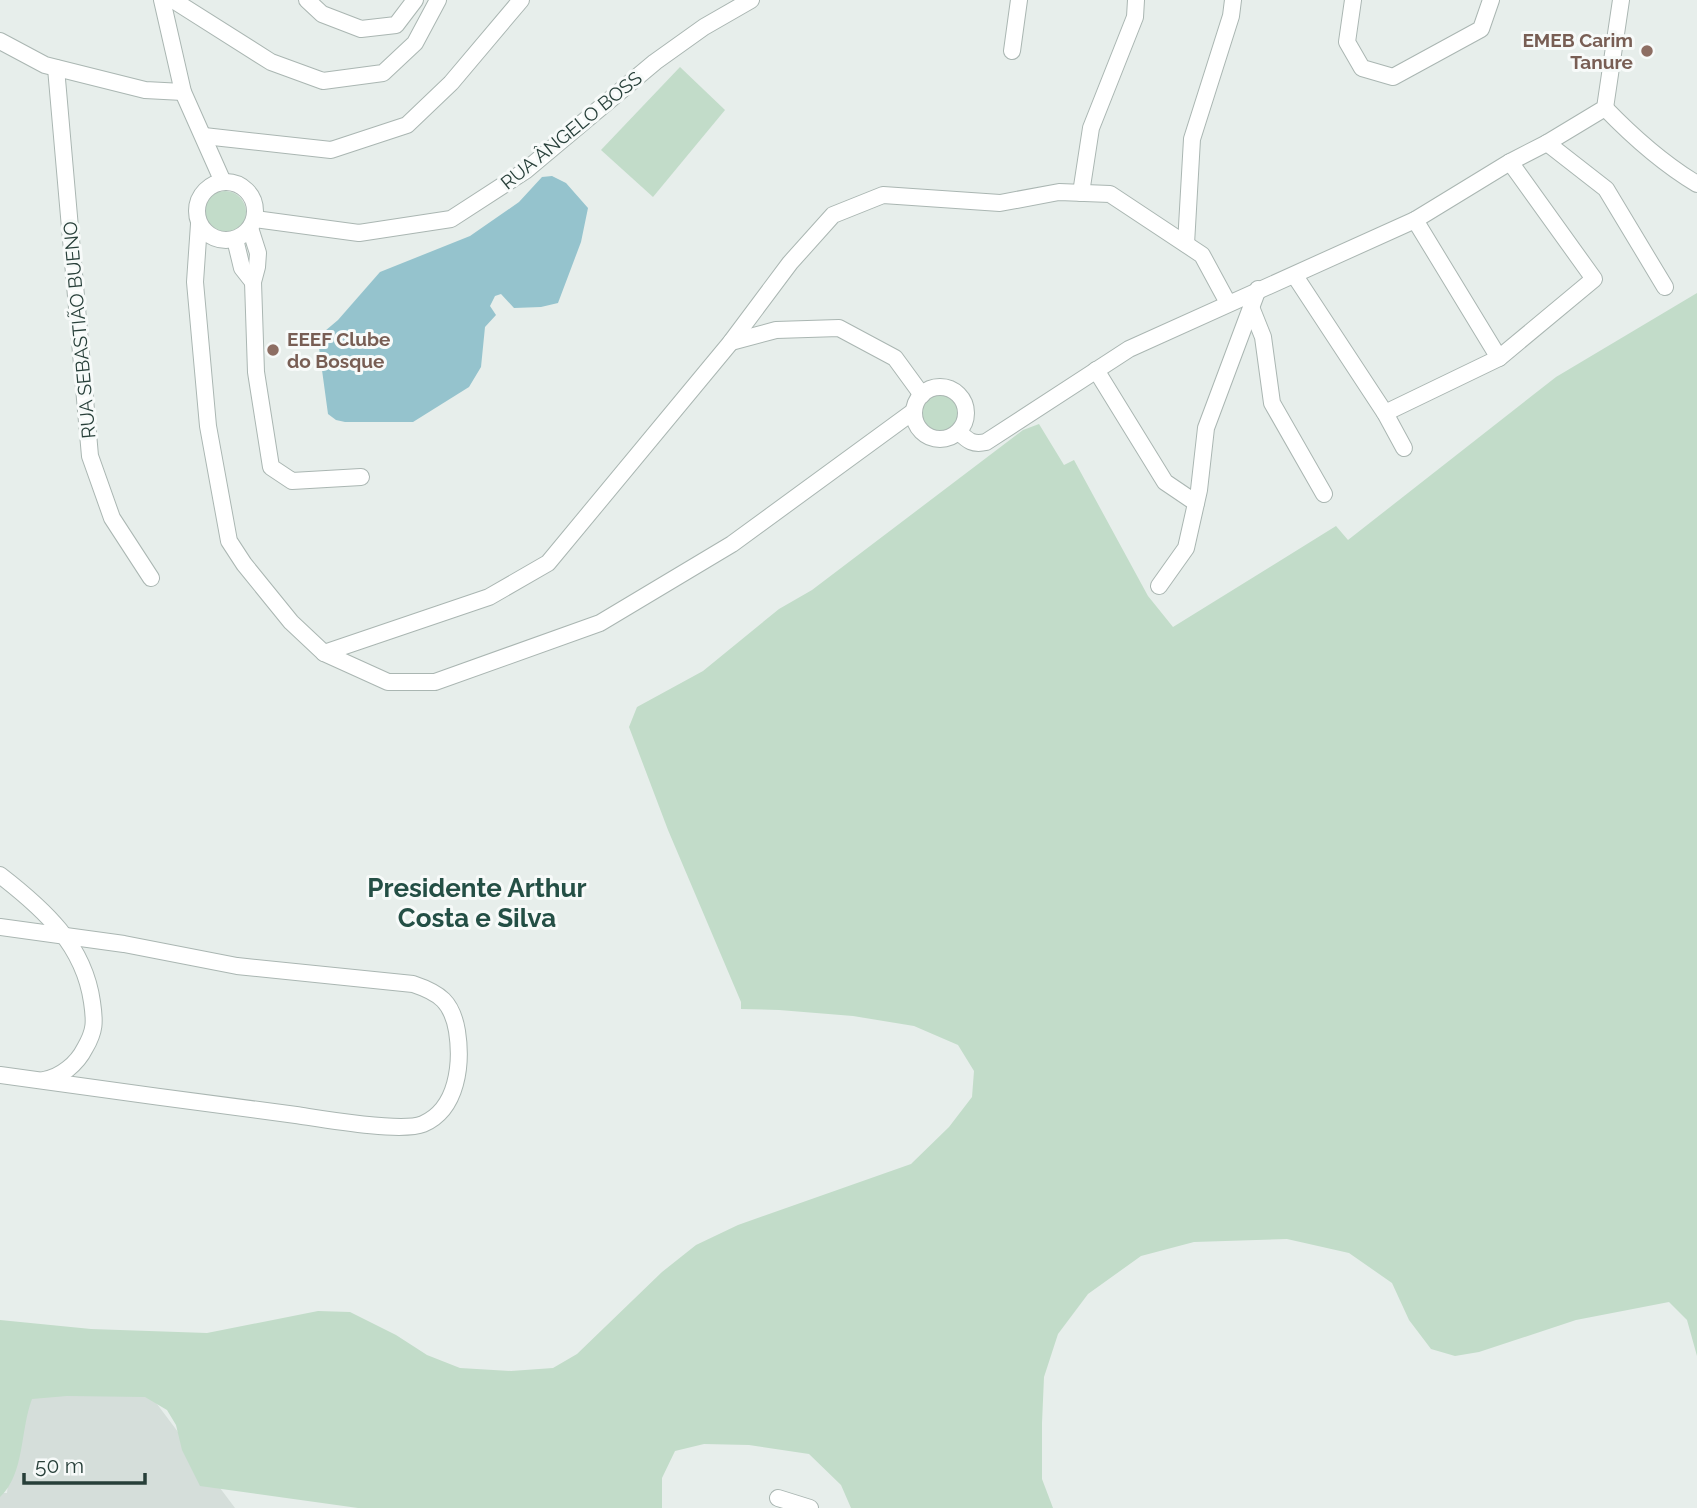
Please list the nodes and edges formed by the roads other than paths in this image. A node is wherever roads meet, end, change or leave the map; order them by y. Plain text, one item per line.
1 (162, 0) edge
2 (173, 0) edge
3 (307, 0) edge
4 (415, 0) edge
5 (438, 0) edge
6 (521, 0) edge
7 (751, 0) edge
8 (1020, 0) edge
9 (1136, 0) edge
10 (1233, 0) edge
11 (1353, 0) edge
12 (1491, 0) edge
13 (1621, 0) edge
14 (0, 41) edge
15 (1012, 51) dead end
16 (56, 68) junction
17 (183, 92) junction
18 (1605, 108) junction
19 (204, 136) junction
20 (1547, 143) junction
21 (1510, 162) junction
22 (223, 182) junction
23 (1697, 184) edge
24 (1081, 193) junction
25 (1415, 220) junction
26 (199, 224) junction
27 (253, 224) junction
28 (235, 239) junction
29 (1186, 244) junction
30 (1295, 276) junction
31 (253, 282) junction
32 (1665, 287) dead end
33 (1258, 289) junction
34 (1228, 303) junction
35 (1251, 307) junction
36 (731, 342) junction
37 (1499, 358) junction
38 (1096, 370) junction
39 (922, 395) junction
40 (914, 411) junction
41 (1385, 413) junction
42 (959, 432) junction
43 (1404, 448) dead end
44 (360, 477) dead end
45 (1324, 494) dead end
46 (1196, 503) junction
47 (151, 578) dead end
48 (1159, 586) dead end
49 (324, 653) junction
50 (0, 875) edge
51 (0, 927) edge
52 (64, 934) junction
53 (0, 1075) edge
54 (38, 1081) junction
55 (778, 1498) dead end
56 (810, 1508) edge

1 - 17 street
2 - 5 street
3 - 4 street
6 - 19 street
7 - 27 street, RUA ÂNGELO BOSS
8 - 15 street
9 - 24 street
10 - 29 street
11 - 12 street
13 - 18 street
14 - 16 street
16 - 17 street
16 - 47 street, RUA SEBASTIÃO BUENO
17 - 19 street
18 - 20 street
18 - 23 street
19 - 22 street
20 - 21 street
20 - 32 street
21 - 25 street
21 - 37 street
22 - 26 street
22 - 27 street
24 - 29 street
24 - 36 street
25 - 30 street
25 - 37 street
26 - 28 street
26 - 49 street
27 - 28 street
27 - 31 street
28 - 31 street
29 - 34 street
30 - 33 street
30 - 41 street
31 - 44 street
33 - 34 street
33 - 35 street
34 - 38 street
35 - 45 street
35 - 46 street
36 - 39 street
36 - 49 street
37 - 41 street
38 - 42 street
38 - 46 street
39 - 40 street
39 - 42 street
40 - 42 street
40 - 49 street
41 - 43 street
46 - 48 street
50 - 52 street
51 - 52 street
52 - 54 street
52 - 54 street
53 - 54 street
55 - 56 street

